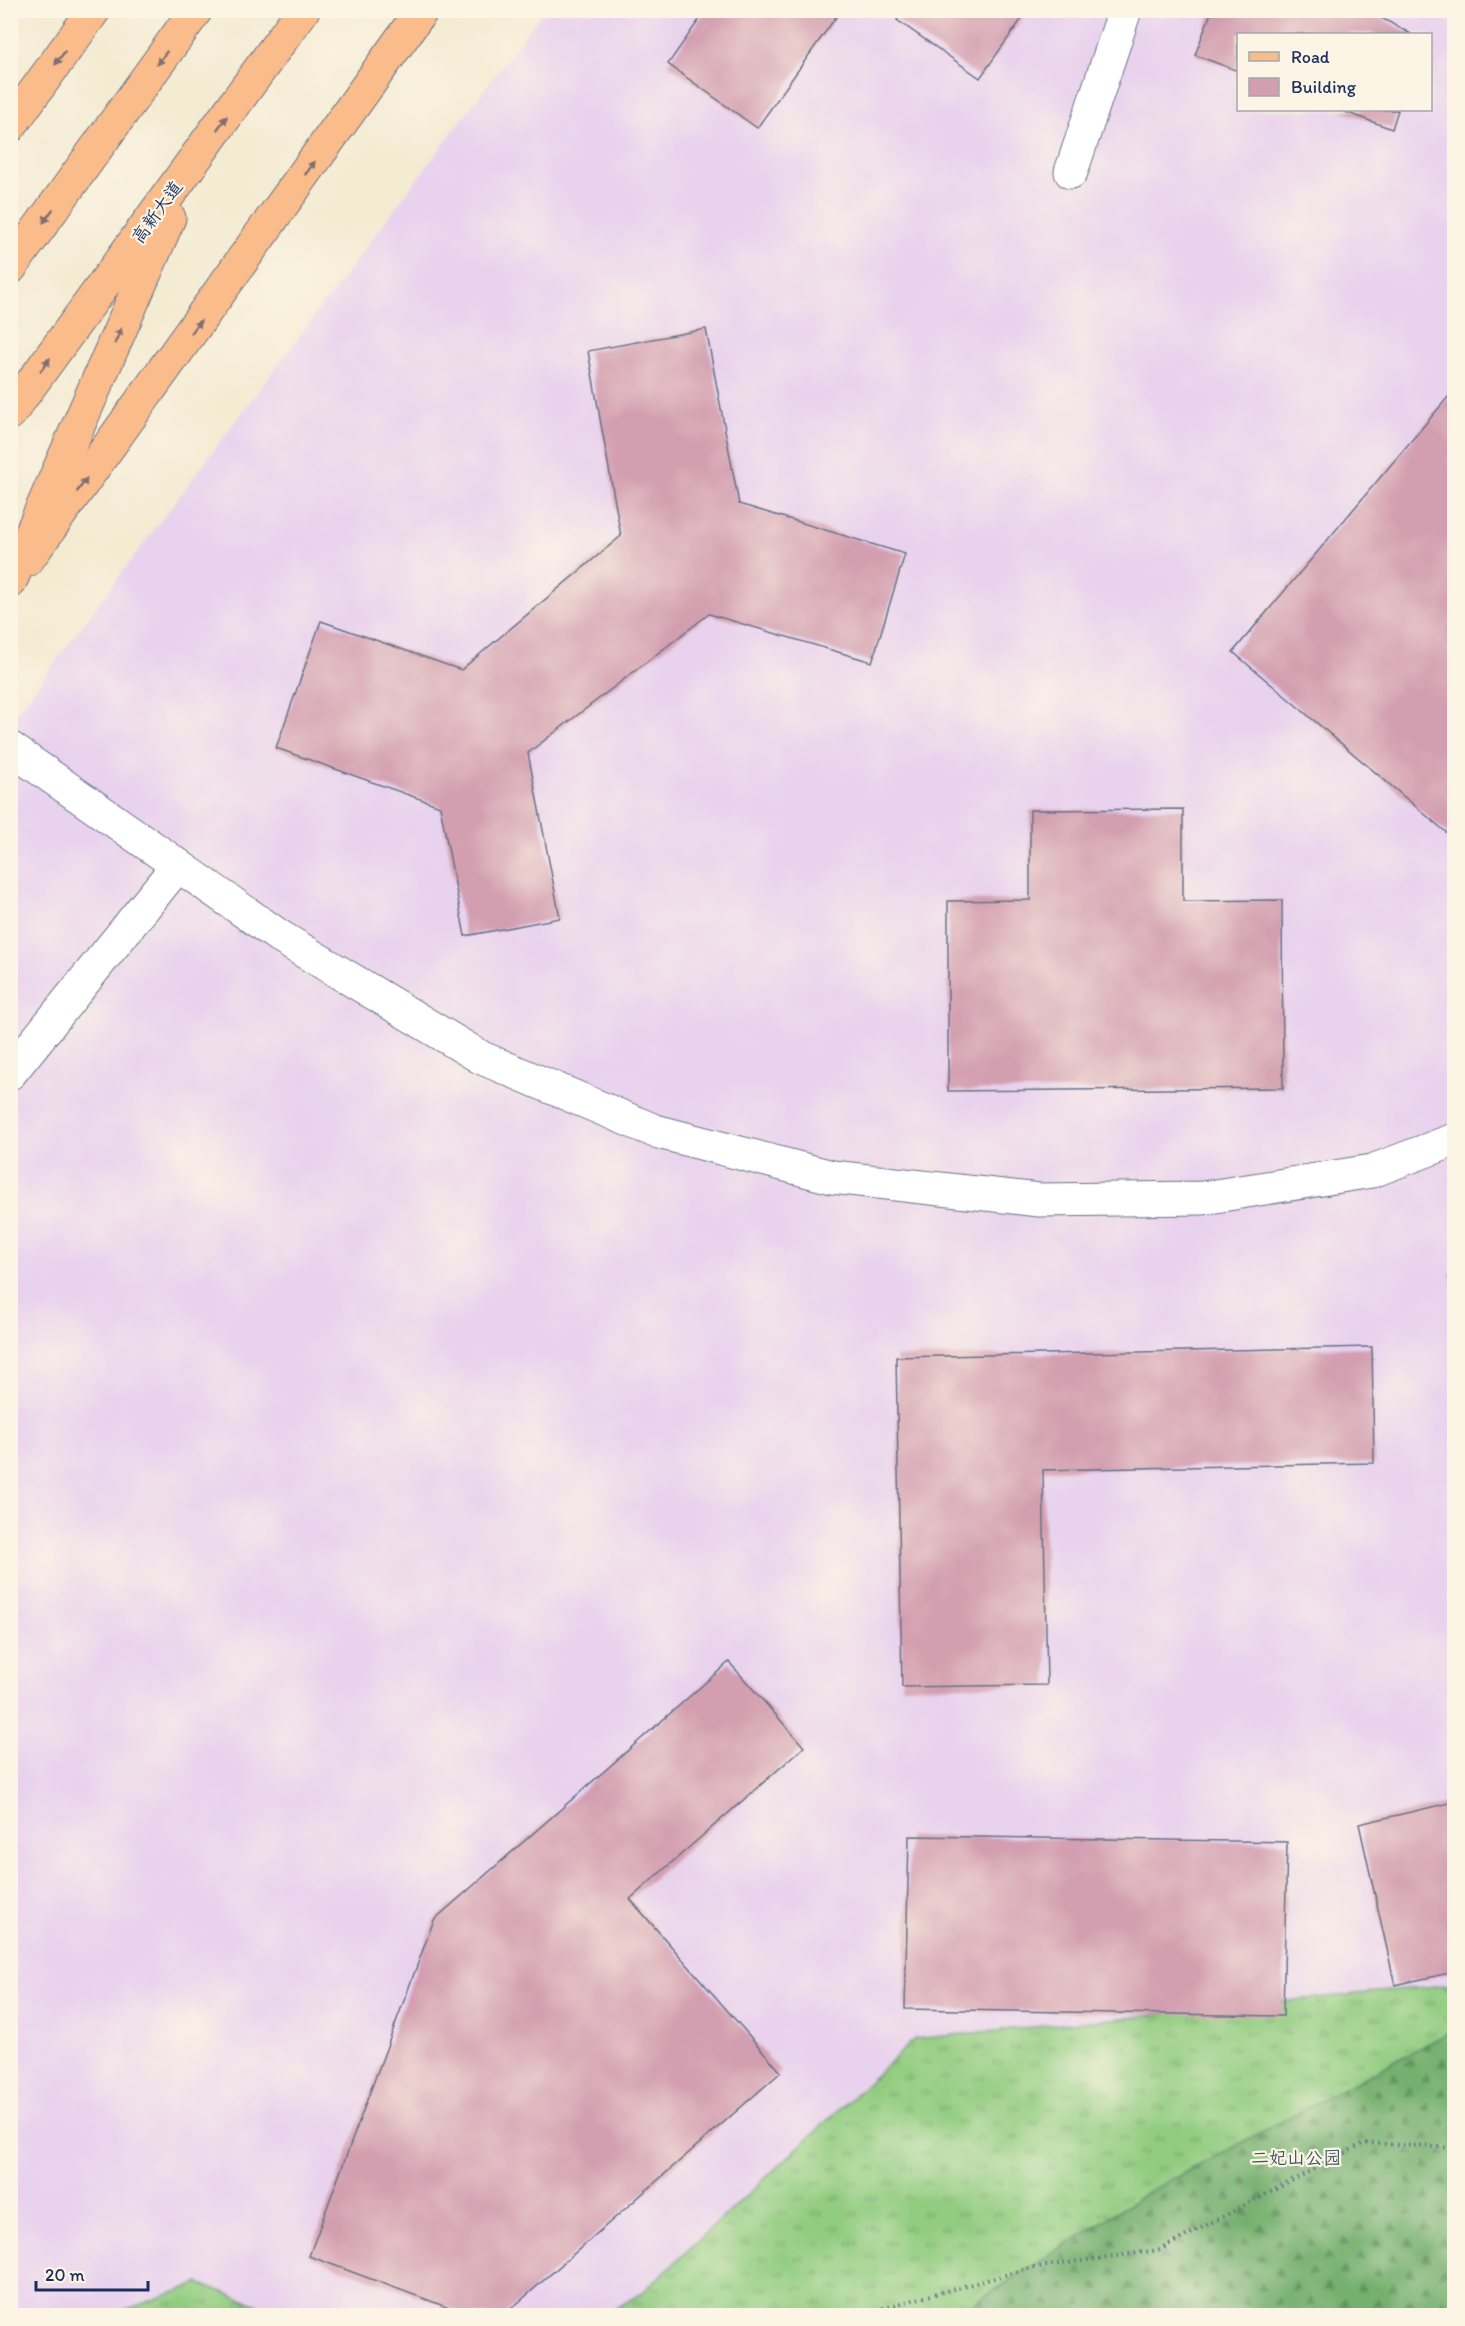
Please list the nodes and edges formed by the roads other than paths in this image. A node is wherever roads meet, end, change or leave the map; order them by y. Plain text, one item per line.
1 (94, 10) edge
2 (196, 10) edge
3 (303, 10) edge
4 (422, 10) edge
5 (1125, 10) edge
6 (10, 126) edge
7 (193, 162) junction
8 (1071, 172) dead end
9 (10, 268) edge
10 (10, 413) edge
11 (10, 583) edge
12 (10, 748) edge
13 (178, 865) junction
14 (10, 1073) edge
15 (1455, 1140) edge

1 -> 6 main road
2 -> 9 main road
7 -> 3 main road, 高新大道
11 -> 4 main road
5 - 8 street
10 -> 7 main road, 高新大道
11 -> 7 main road
12 - 13 street
13 - 14 street
13 - 15 street

